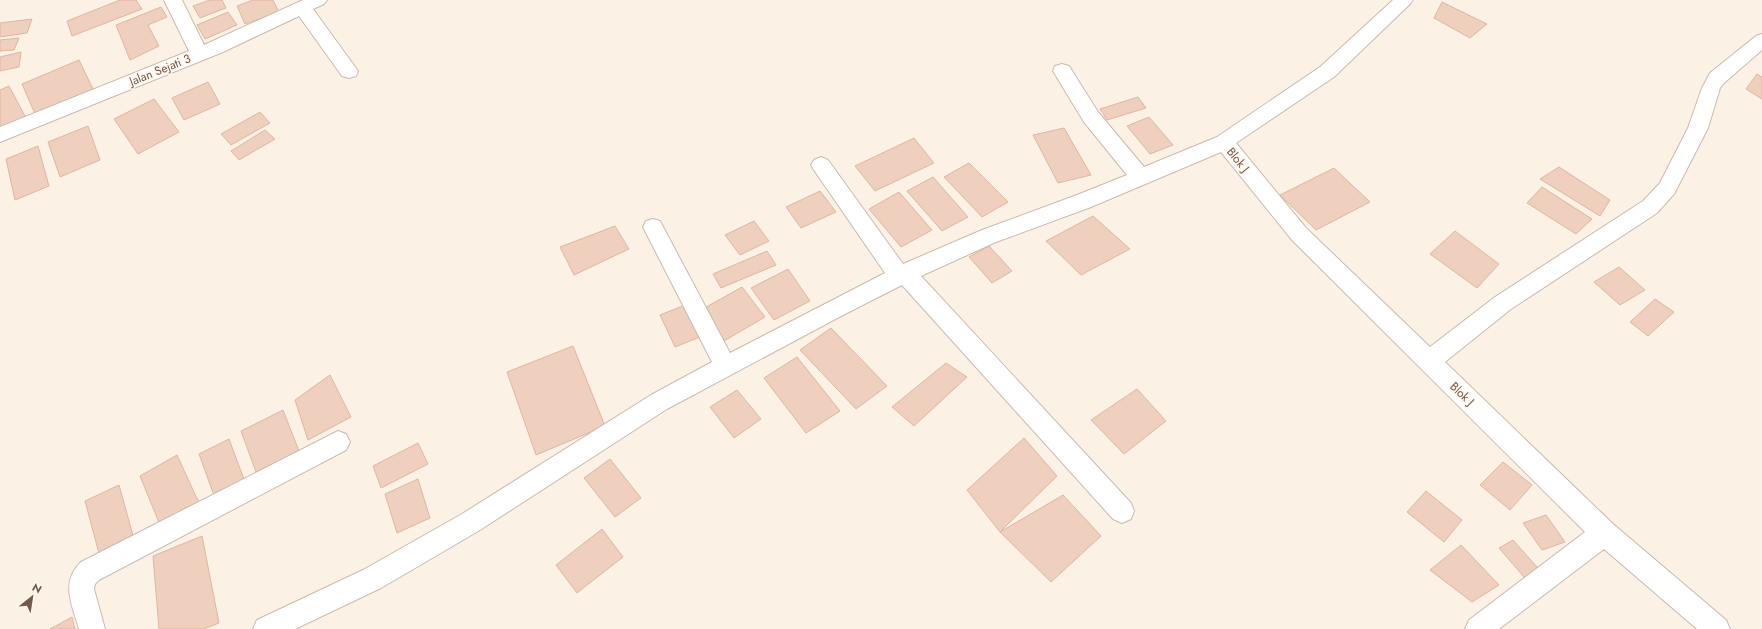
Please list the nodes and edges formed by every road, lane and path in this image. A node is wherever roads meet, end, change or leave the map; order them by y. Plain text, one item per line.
1 (173, 0) edge
2 (1404, 0) edge
3 (310, 4) edge
4 (1762, 40) edge
5 (199, 54) junction
6 (349, 71) dead end
7 (1062, 71) dead end
8 (0, 135) edge
9 (1224, 142) junction
10 (821, 165) dead end
11 (1140, 177) junction
12 (653, 226) dead end
13 (902, 275) junction
14 (1429, 361) junction
15 (726, 367) junction
16 (338, 442) dead end
17 (1122, 511) dead end
18 (1604, 533) junction
19 (92, 629) edge
20 (266, 629) edge
21 (1478, 629) edge
22 (1717, 629) edge

1 - 5 street
2 - 9 street
3 - 5 street, Jalan Sejati 3
3 - 6 street
4 - 14 street
5 - 8 street, Jalan Sejati 3
7 - 11 street
9 - 11 street
9 - 14 street, Blok J
10 - 13 street
11 - 13 street
12 - 15 street
13 - 15 street
13 - 17 street
14 - 18 street, Blok J
15 - 20 street
16 - 19 street
18 - 21 street
18 - 22 street, Blok J

